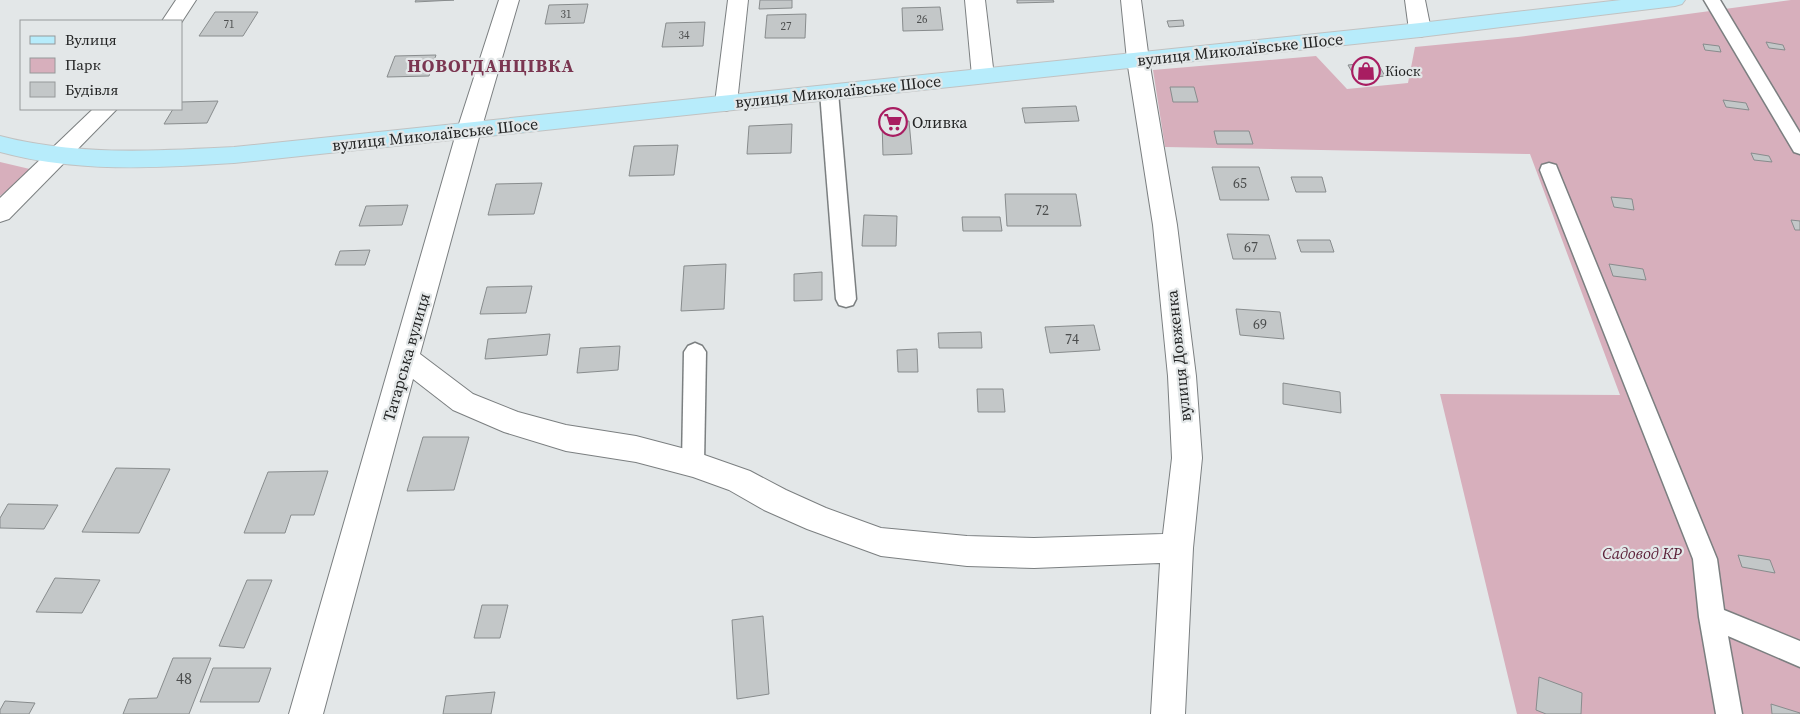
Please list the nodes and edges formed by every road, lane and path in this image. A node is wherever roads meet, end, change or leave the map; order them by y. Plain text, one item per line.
1 (186, 0) edge
2 (509, 0) edge
3 (738, 0) edge
4 (975, 0) edge
5 (1131, 0) edge
6 (1415, 0) edge
7 (1675, 0) edge
8 (1712, 0) edge
9 (173, 20) edge
10 (1420, 30) junction
11 (1138, 60) junction
12 (983, 76) junction
13 (829, 92) junction
14 (726, 103) junction
15 (105, 110) edge
16 (470, 130) junction
17 (0, 144) edge
18 (1800, 148) edge
19 (59, 156) junction
20 (1549, 170) dead end
21 (0, 213) edge
22 (846, 299) dead end
23 (695, 352) dead end
24 (406, 358) junction
25 (693, 464) junction
26 (1177, 548) junction
27 (1712, 617) junction
28 (1800, 654) edge
29 (306, 714) edge
30 (1168, 714) edge
31 (1728, 714) edge

1 - 9 street
2 - 16 street, Татарська вулиця
3 - 14 street
4 - 12 street
5 - 11 street, вулиця Довженка
6 - 10 street
7 - 10 main road, вулиця Миколаївське Шосе
8 - 18 lane
10 - 11 main road, вулиця Миколаївське Шосе
11 - 12 main road, вулиця Миколаївське Шосе
11 - 26 street, вулиця Довженка
12 - 13 main road, вулиця Миколаївське Шосе
13 - 14 main road, вулиця Миколаївське Шосе
13 - 22 lane
14 - 16 main road, вулиця Миколаївське Шосе
15 - 19 street
16 - 19 main road, вулиця Миколаївське Шосе
16 - 24 street, Татарська вулиця
17 - 19 main road, вулиця Миколаївське Шосе
19 - 21 street
20 - 27 lane
23 - 25 lane
24 - 25 street
24 - 29 street, Татарська вулиця
25 - 26 street
26 - 30 street, вулиця Довженка
27 - 28 lane
27 - 31 lane

